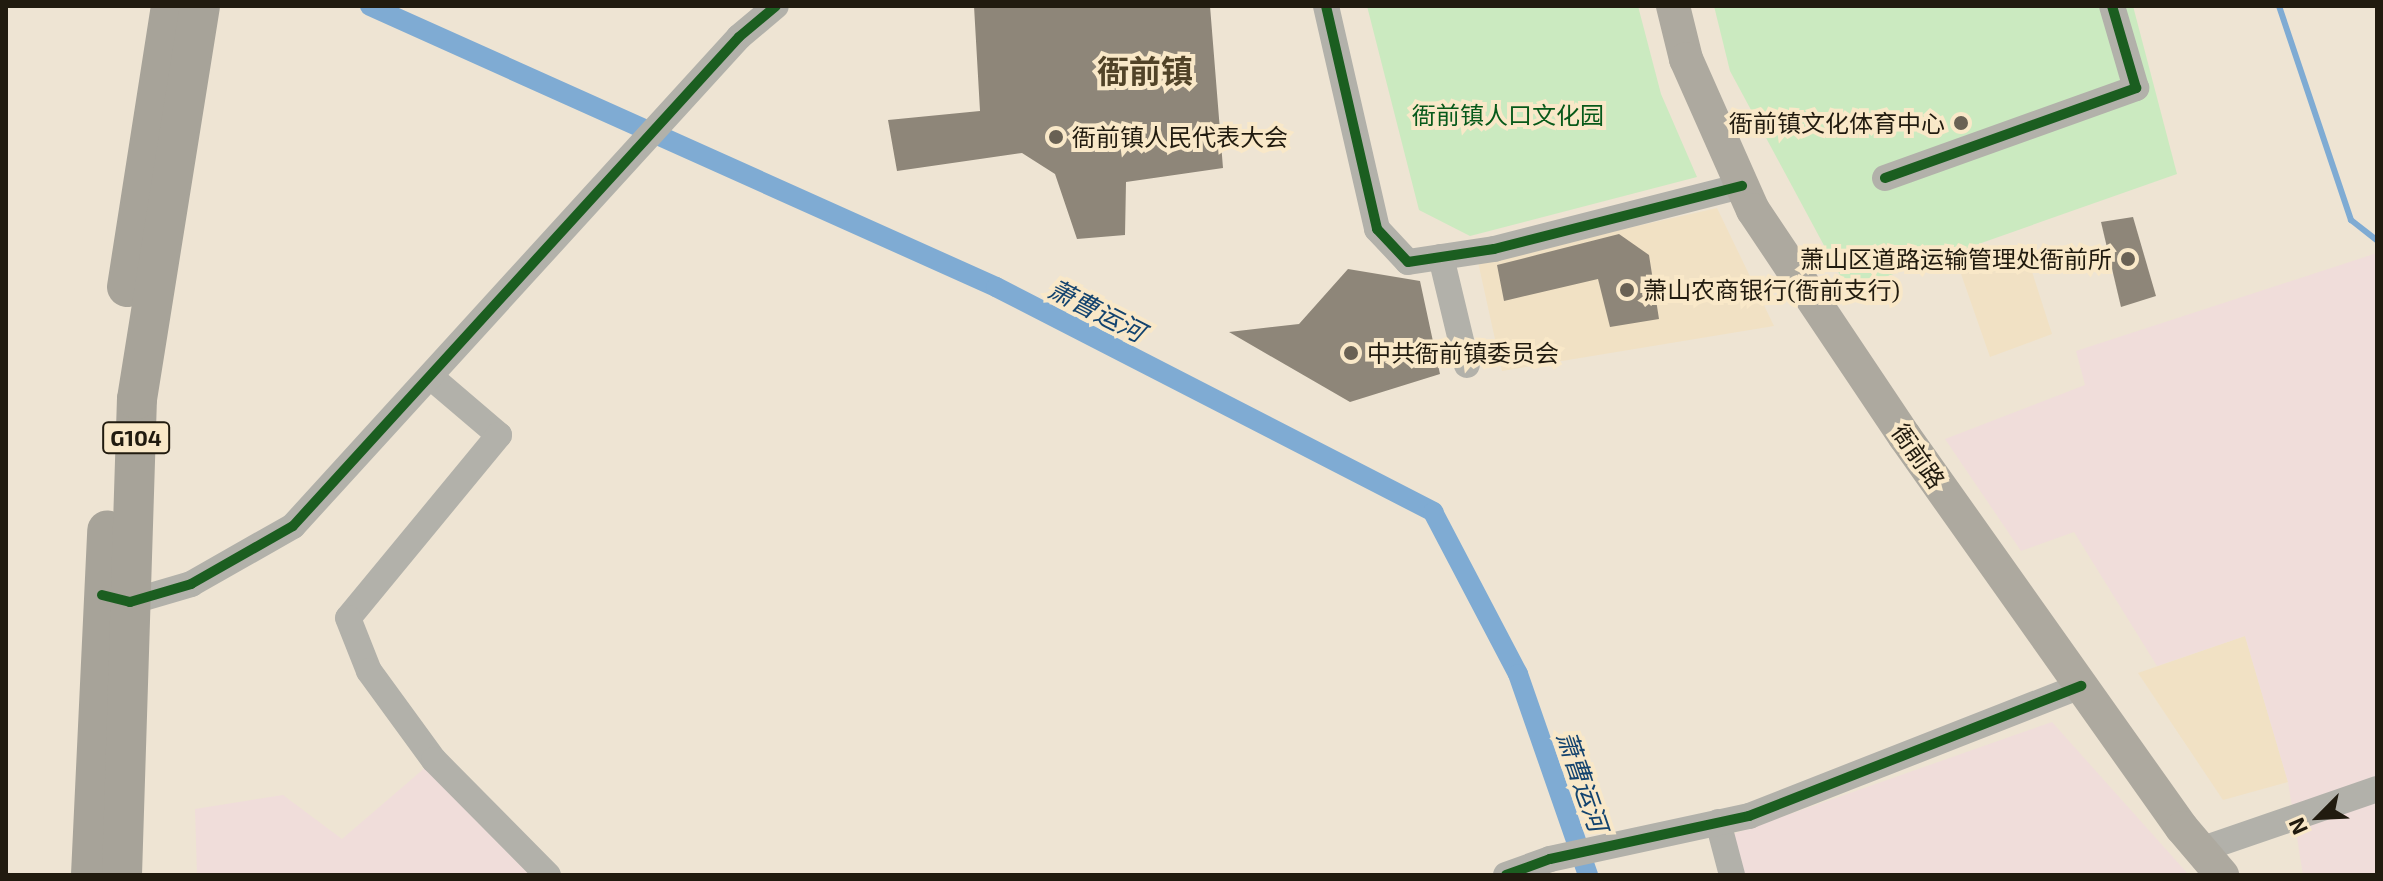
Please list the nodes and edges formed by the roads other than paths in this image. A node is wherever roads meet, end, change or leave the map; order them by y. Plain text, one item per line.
1 (171, 6) edge
2 (200, 6) edge
3 (776, 6) edge
4 (1326, 6) edge
5 (1673, 6) edge
6 (2112, 6) edge
7 (1885, 178) dead end
8 (1742, 186) junction
9 (1441, 257) junction
10 (1467, 365) dead end
11 (432, 378) junction
12 (116, 598) junction
13 (2081, 686) junction
14 (2377, 789) edge
15 (1718, 822) junction
16 (2211, 862) edge
17 (1563, 863) edge
18 (91, 875) edge
19 (122, 875) edge
20 (548, 875) edge
21 (1506, 875) edge
22 (1732, 875) edge

1 - 12 highway, G104
2 - 12 highway, G104
3 - 11 street
4 - 9 street
5 - 8 main road, 衙前路
6 - 7 street
8 - 9 street
8 - 13 main road, 衙前路
9 - 10 street
11 - 12 street
11 - 20 street
12 - 18 highway, G104
12 - 19 highway, G104
13 - 15 street
13 - 16 main road, 衙前路
14 - 16 street
15 - 17 street
15 - 22 street
17 - 21 street

